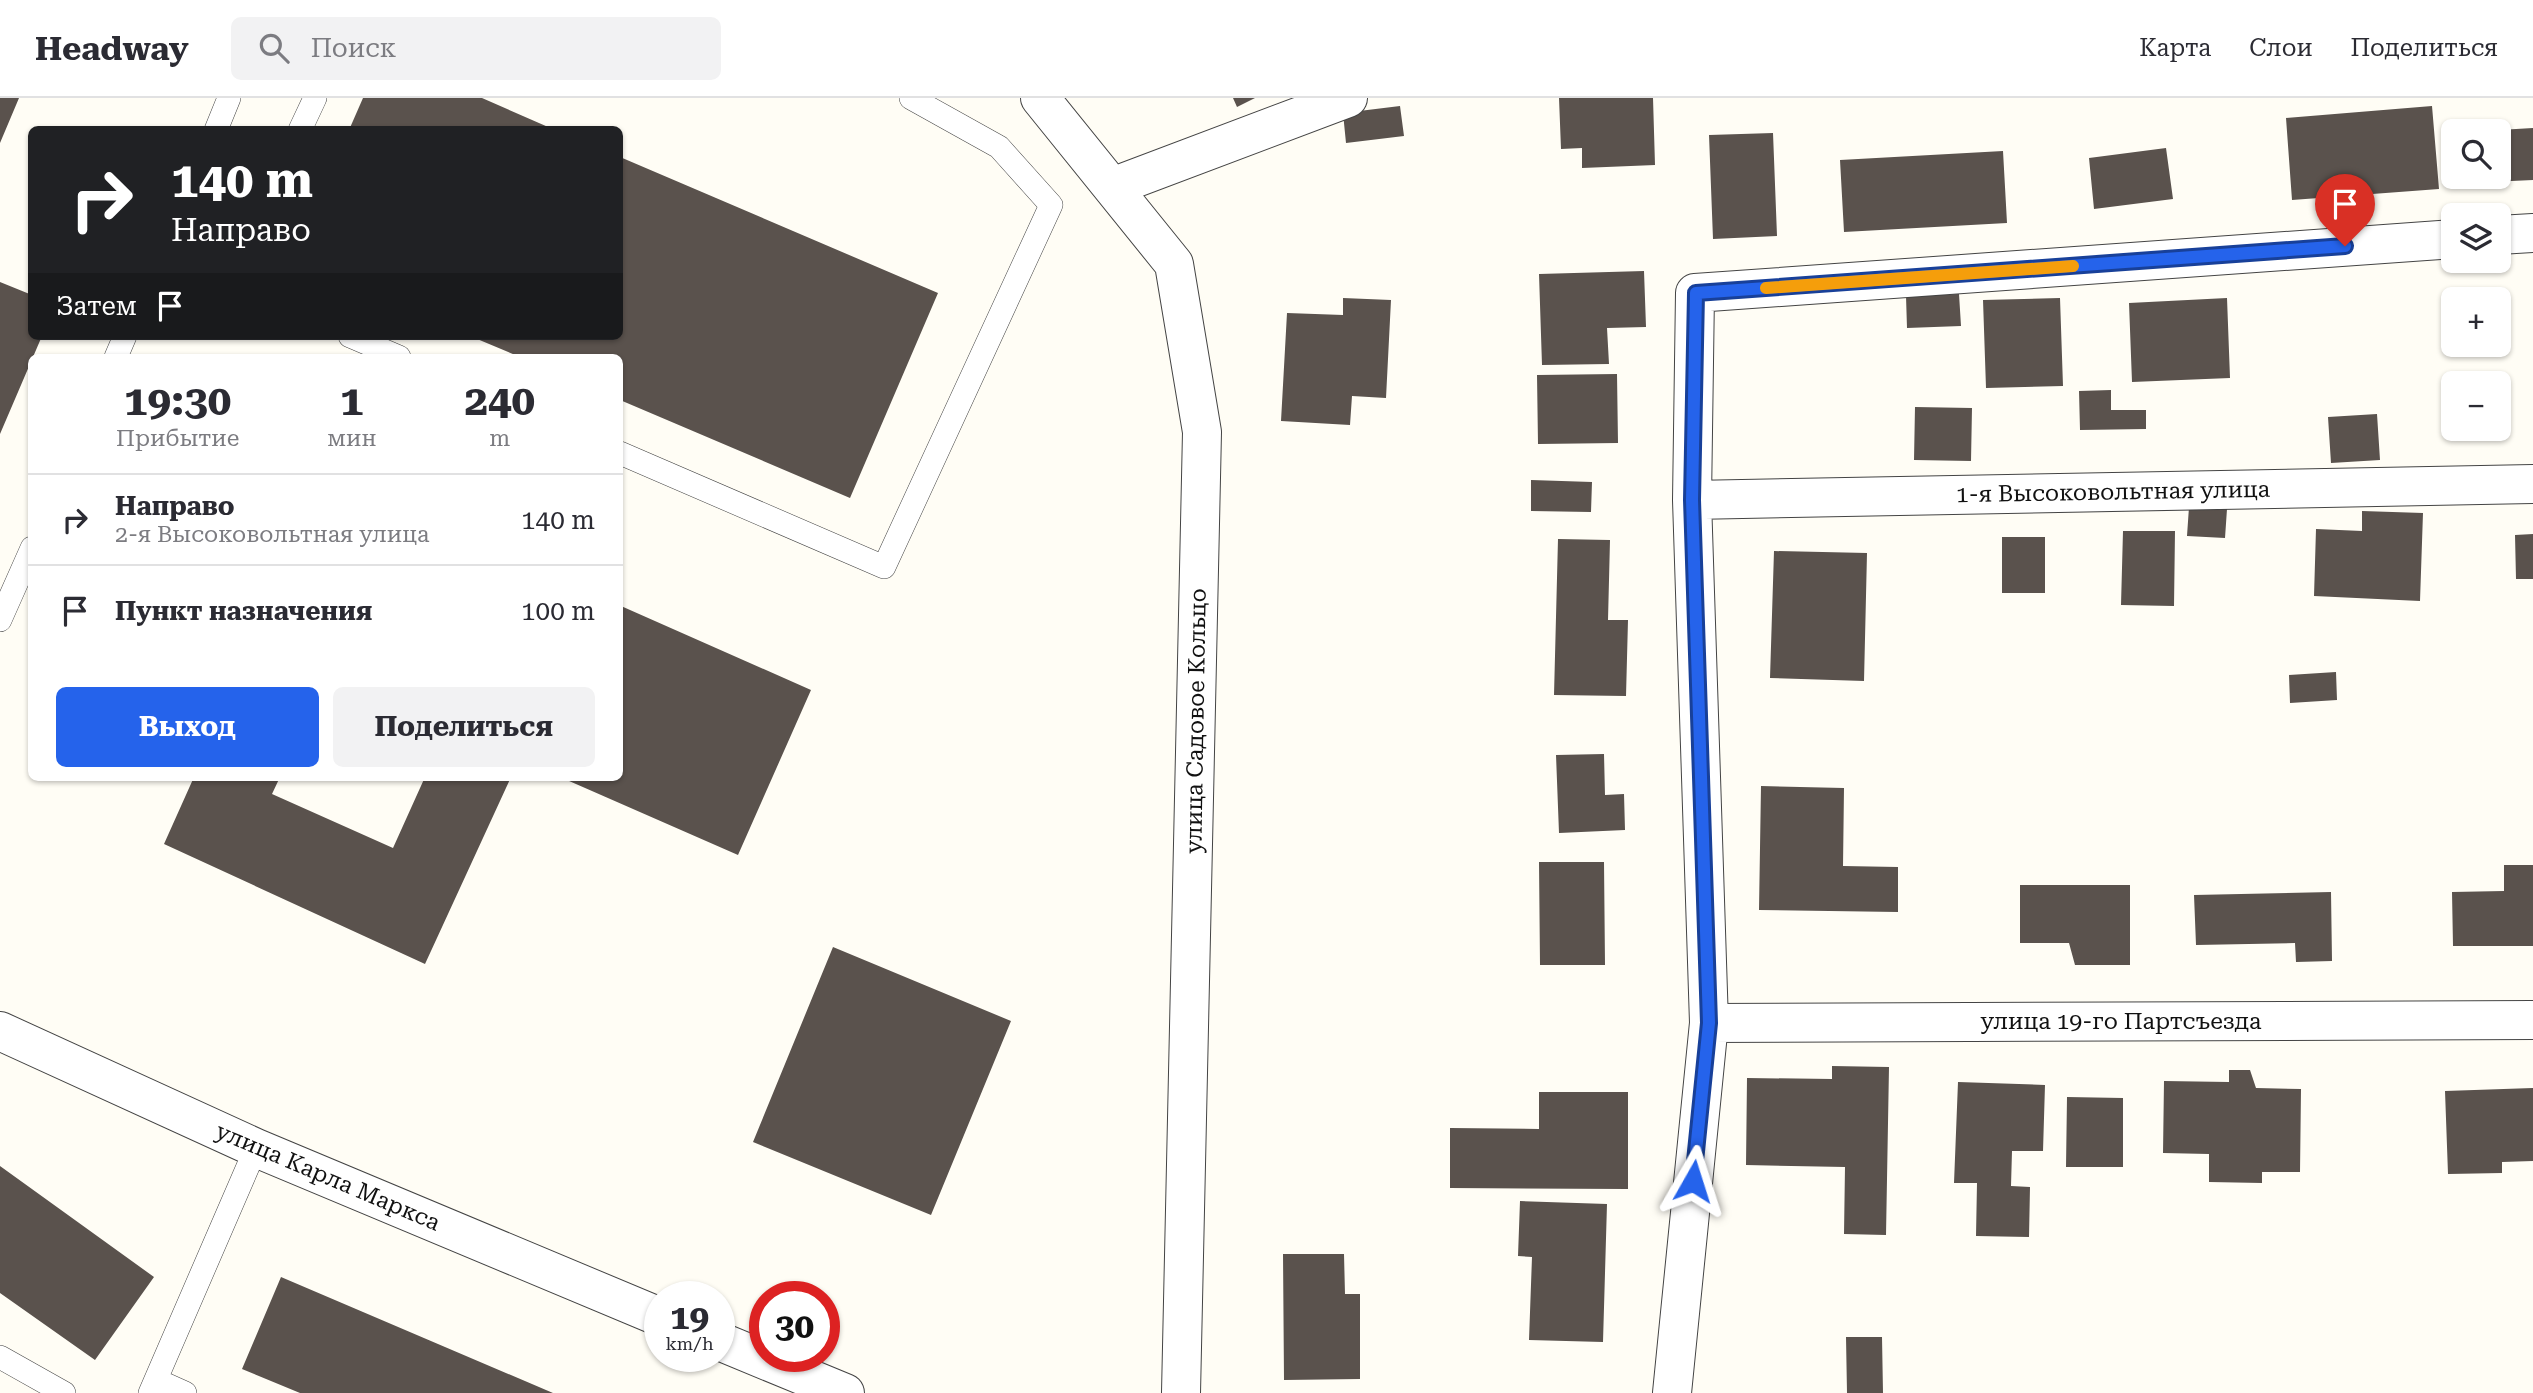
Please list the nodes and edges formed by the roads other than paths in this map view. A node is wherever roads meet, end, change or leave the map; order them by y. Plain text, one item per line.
1 (229, 98) edge
2 (315, 98) edge
3 (911, 98) edge
4 (1040, 98) edge
5 (1348, 98) edge
6 (218, 126) edge
7 (302, 126) edge
8 (1112, 187) junction
9 (2533, 233) edge
10 (2511, 234) edge
11 (2441, 240) edge
12 (359, 340) edge
13 (392, 354) edge
14 (623, 454) edge
15 (2533, 484) edge
16 (1692, 500) junction
17 (28, 557) edge
18 (0, 620) edge
19 (2533, 1020) edge
20 (1709, 1023) junction
21 (0, 1031) edge
22 (256, 1148) junction
23 (644, 1310) edge
24 (735, 1348) edge
25 (0, 1357) edge
26 (153, 1387) edge
27 (64, 1393) edge
28 (185, 1393) edge
29 (845, 1393) edge
30 (1181, 1393) edge
31 (1672, 1393) edge

1 - 6 lane
2 - 7 lane
3 - 14 lane
4 - 8 street, улица Садовое Кольцо
5 - 8 street
8 - 30 street, улица Садовое Кольцо
9 - 10 street
11 - 16 street
12 - 13 lane
15 - 16 street, 1-я Высоковольтная улица
16 - 20 street
17 - 18 lane
19 - 20 street, улица 19-го Партсъезда
20 - 31 street
21 - 22 street, улица Карла Маркса
22 - 23 street, улица Карла Маркса
22 - 26 lane
24 - 29 street
25 - 27 lane
26 - 28 lane

